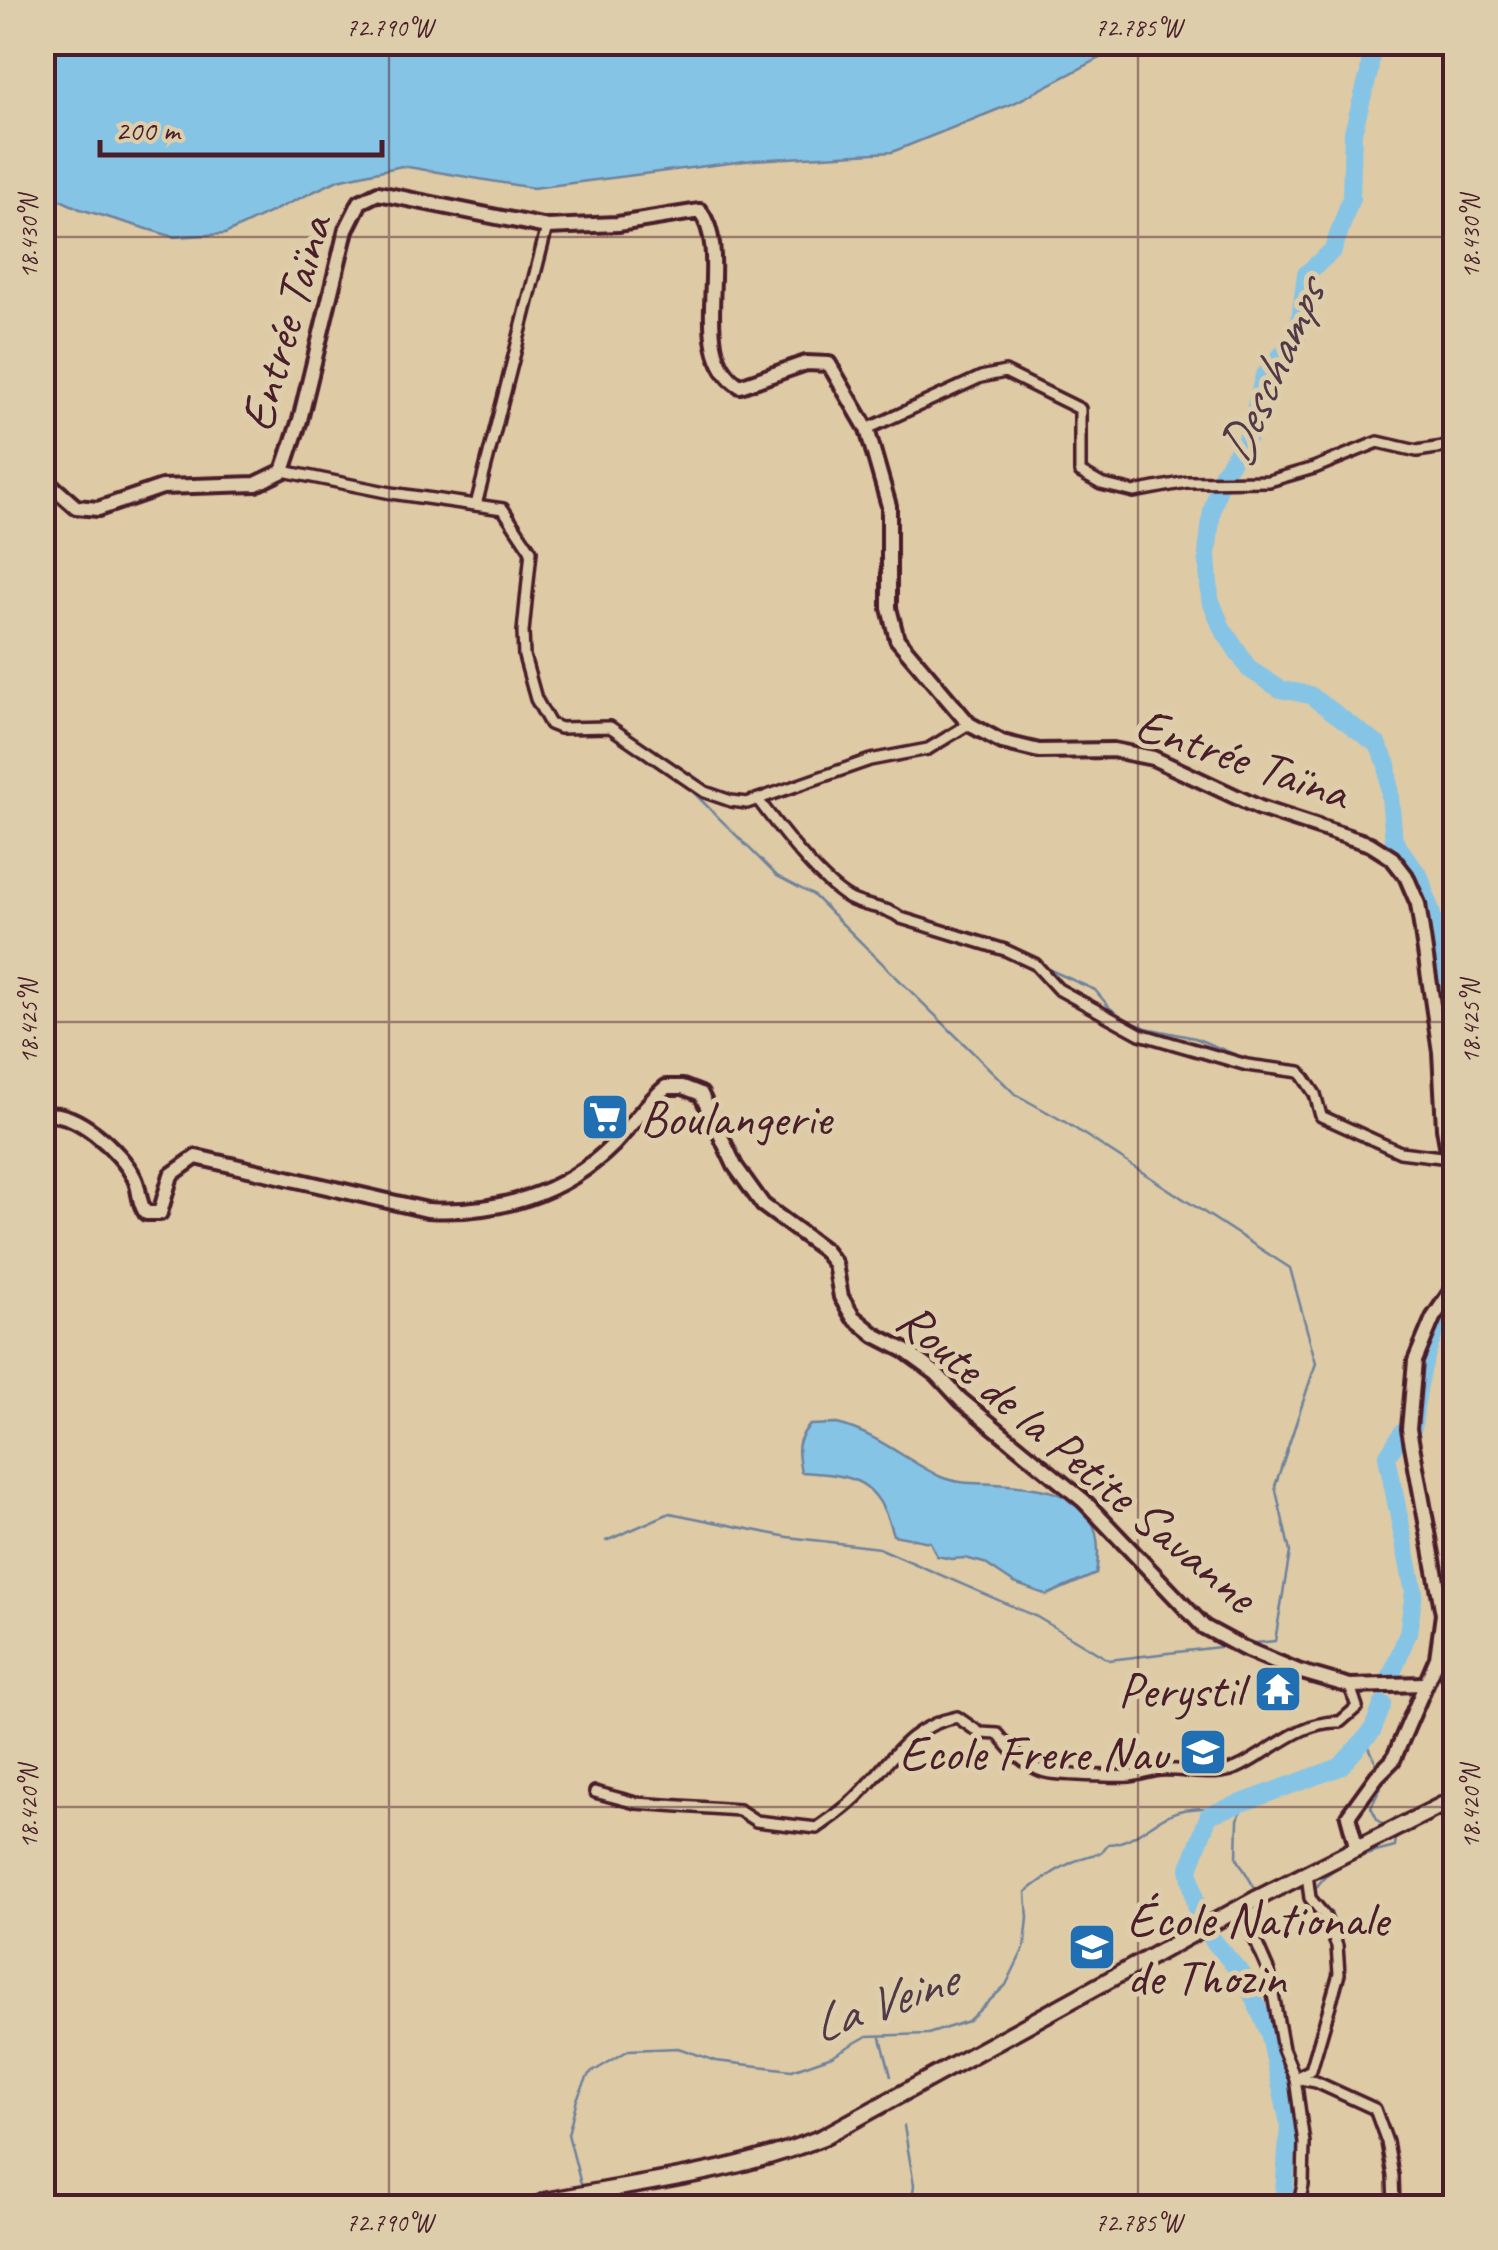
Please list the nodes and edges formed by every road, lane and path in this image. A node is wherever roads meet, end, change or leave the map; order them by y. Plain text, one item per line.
1 (547, 227) junction
2 (867, 429) junction
3 (1456, 445) edge
4 (283, 472) junction
5 (42, 477) edge
6 (476, 505) junction
7 (969, 724) junction
8 (759, 800) junction
9 (42, 1116) edge
10 (1449, 1158) junction
11 (1456, 1195) edge
12 (1456, 1284) edge
13 (1424, 1684) junction
14 (1350, 1686) junction
15 (594, 1792) dead end
16 (1456, 1798) edge
17 (1356, 1849) junction
18 (1306, 1874) junction
19 (1241, 1908) junction
20 (1295, 2078) junction
21 (532, 2208) edge
22 (1298, 2208) edge
23 (1394, 2208) edge

1 - 2 street, Entrée Taïna
1 - 4 street, Entrée Taïna
1 - 6 street
2 - 3 street
2 - 7 street, Entrée Taïna
4 - 5 street, Entrée Taïna
4 - 6 street
6 - 8 street
7 - 8 street
7 - 10 street, Entrée Taïna
8 - 10 street
9 - 14 street, Route de la Petite Savanne
10 - 11 street, Entrée Taïna
12 - 13 street
13 - 14 street, Route de la Petite Savanne
13 - 17 street
14 - 15 street
16 - 17 main road
17 - 18 main road
18 - 19 main road
18 - 20 street
19 - 20 street
19 - 21 main road
20 - 22 street
20 - 23 street

